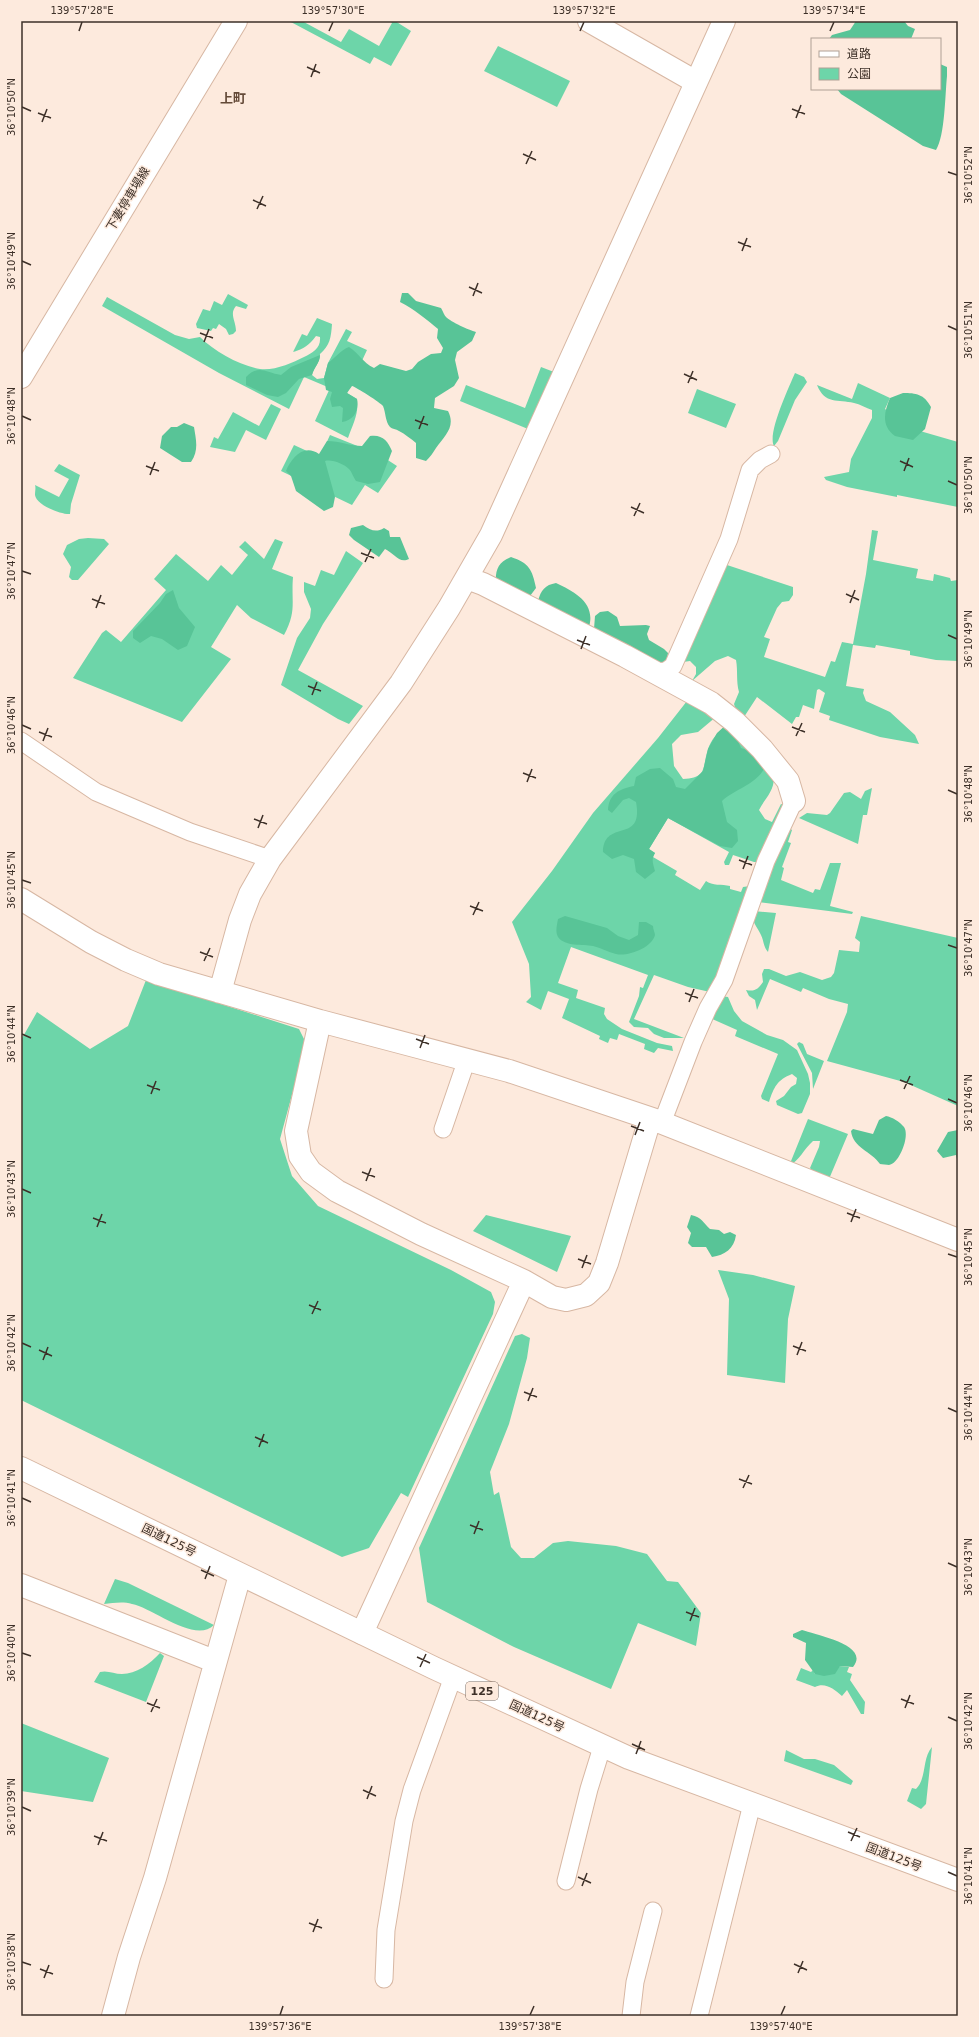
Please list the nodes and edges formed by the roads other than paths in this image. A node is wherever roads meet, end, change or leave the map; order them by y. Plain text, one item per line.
1 (236, 21) edge
2 (589, 21) edge
3 (724, 21) edge
4 (696, 82) junction
5 (21, 377) edge
6 (771, 454) dead end
7 (467, 578) junction
8 (656, 672) junction
9 (21, 741) edge
10 (794, 801) joint
11 (270, 859) junction
12 (21, 899) edge
13 (220, 992) junction
14 (320, 1021) junction
15 (467, 1059) junction
16 (656, 1121) junction
17 (443, 1129) dead end
18 (958, 1240) edge
19 (524, 1281) junction
20 (21, 1468) edge
21 (240, 1575) junction
22 (21, 1585) edge
23 (362, 1634) junction
24 (214, 1661) junction
25 (453, 1677) junction
26 (602, 1747) junction
27 (752, 1804) junction
28 (958, 1880) edge
29 (566, 1881) dead end
30 (653, 1910) dead end
31 (384, 1979) dead end
32 (113, 2016) edge
33 (631, 2016) edge
34 (699, 2016) edge

1 - 5 main road, 下妻停車場線
2 - 4 main road
3 - 4 main road
4 - 7 main road
6 - 8 lane
7 - 8 main road
7 - 11 main road
8 - 10 main road
9 - 11 lane
10 - 16 lane
11 - 13 main road
12 - 13 main road
13 - 14 main road
14 - 15 main road
14 - 19 main road
15 - 16 main road
15 - 17 lane
16 - 18 main road
16 - 19 main road
19 - 23 main road
20 - 21 main road, 国道125号 / 125
21 - 23 main road, 国道125号 / 125
21 - 24 main road
22 - 24 main road
23 - 25 main road, 国道125号 / 125
24 - 32 main road
25 - 26 main road, 国道125号 / 125
25 - 31 lane
26 - 27 main road, 国道125号 / 125
26 - 29 lane
27 - 28 main road, 国道125号 / 125
27 - 34 lane
30 - 33 lane

